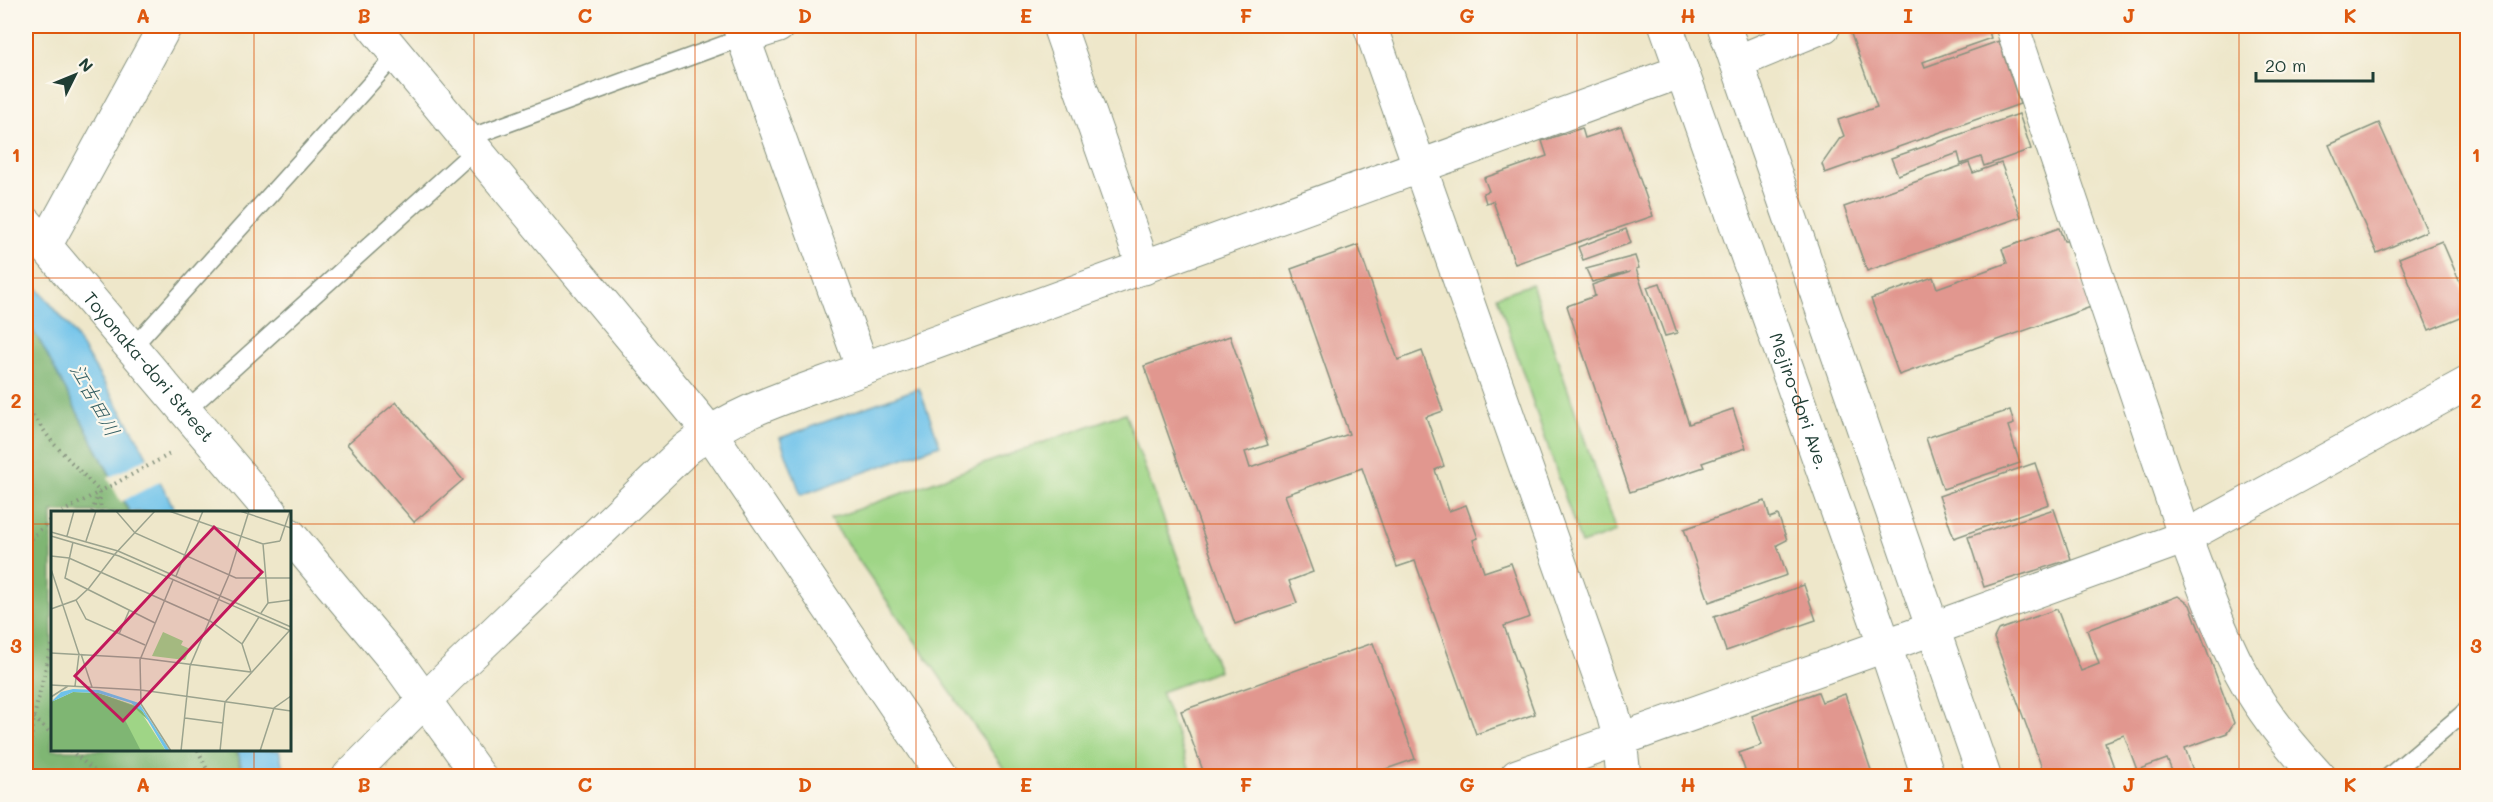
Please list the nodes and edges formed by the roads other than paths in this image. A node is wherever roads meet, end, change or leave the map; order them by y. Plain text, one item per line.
1 (165, 26) edge
2 (373, 26) edge
3 (778, 26) edge
4 (1059, 26) edge
5 (1370, 26) edge
6 (1666, 26) edge
7 (1724, 26) edge
8 (1824, 26) edge
9 (2012, 26) edge
10 (742, 31) edge
11 (397, 54) junction
12 (1737, 62) junction
13 (1682, 71) junction
14 (473, 145) junction
15 (1419, 167) junction
16 (35, 234) edge
17 (1144, 268) junction
18 (132, 348) junction
19 (862, 369) junction
20 (2468, 383) edge
21 (185, 412) junction
22 (709, 431) junction
23 (269, 511) edge
24 (291, 536) edge
25 (2184, 537) junction
26 (1932, 629) junction
27 (1885, 646) junction
28 (425, 700) junction
29 (2468, 709) edge
30 (1620, 740) junction
31 (349, 777) edge
32 (479, 777) edge
33 (943, 777) edge
34 (1517, 777) edge
35 (1624, 777) edge
36 (1928, 777) edge
37 (1984, 777) edge
38 (2318, 777) edge
39 (2389, 777) edge

1 - 16 street
2 - 11 street
3 - 10 street
4 - 17 street
5 - 15 street
6 - 13 street, Mejiro-dori Ave.
7 - 12 street
8 - 12 street
9 - 25 street
10 - 14 lane
10 - 19 street
11 - 14 street
11 - 18 lane
12 - 26 street
13 - 15 street
13 - 27 street, Mejiro-dori Ave.
14 - 21 lane
14 - 22 street
15 - 17 street
15 - 30 street
16 - 18 street, Toyonaka-dori Street
17 - 19 street
18 - 21 street, Toyonaka-dori Street
19 - 22 street
20 - 25 street
21 - 23 street, Toyonaka-dori Street
22 - 28 street
22 - 33 street
24 - 28 street
25 - 26 street
25 - 38 street
26 - 27 street
26 - 37 street
27 - 30 street
27 - 36 street, Mejiro-dori Ave.
28 - 31 street
28 - 32 street
29 - 39 lane
30 - 34 street
30 - 35 street

